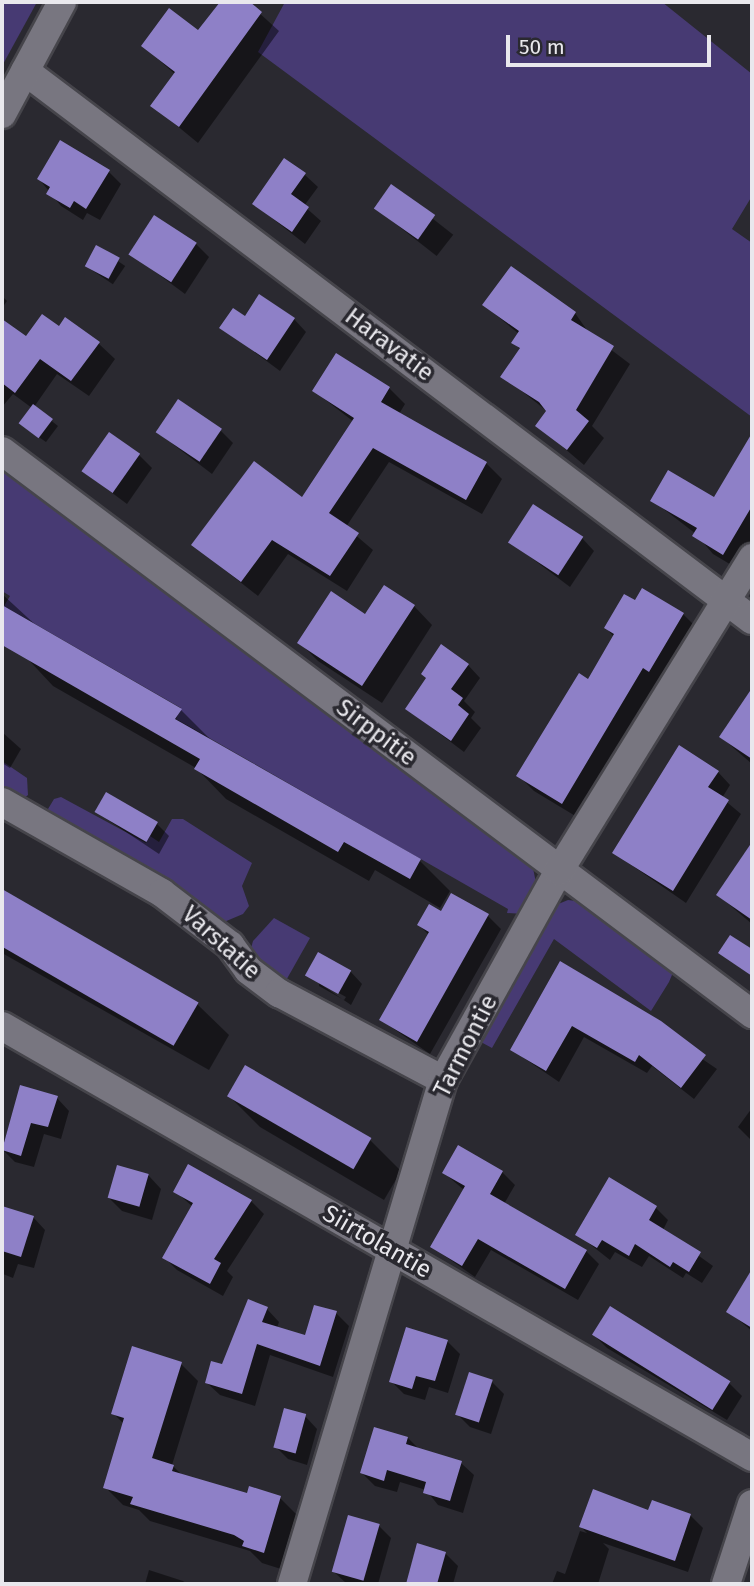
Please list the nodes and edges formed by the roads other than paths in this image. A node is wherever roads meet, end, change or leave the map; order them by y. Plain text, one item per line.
1 (62, 2) edge
2 (25, 71) junction
3 (2, 114) edge
4 (2, 451) edge
5 (752, 558) edge
6 (726, 600) junction
7 (752, 620) edge
8 (2, 802) edge
9 (559, 871) junction
10 (752, 1013) edge
11 (2, 1026) edge
12 (443, 1080) junction
13 (391, 1250) junction
14 (752, 1457) edge
15 (752, 1504) edge
16 (292, 1584) edge
17 (726, 1584) edge

1 - 2 street
2 - 3 street
2 - 6 street, Haravatie
4 - 9 street, Sirppitie
5 - 6 street, Tarmontie
6 - 7 street, Haravatie
6 - 9 street, Tarmontie
8 - 12 street, Varstatie
9 - 10 street, Sirppitie
9 - 12 street, Tarmontie
11 - 13 street, Siirtolantie
12 - 13 street, Tarmontie
13 - 14 street, Siirtolantie
13 - 16 street, Tarmontie
15 - 17 street

